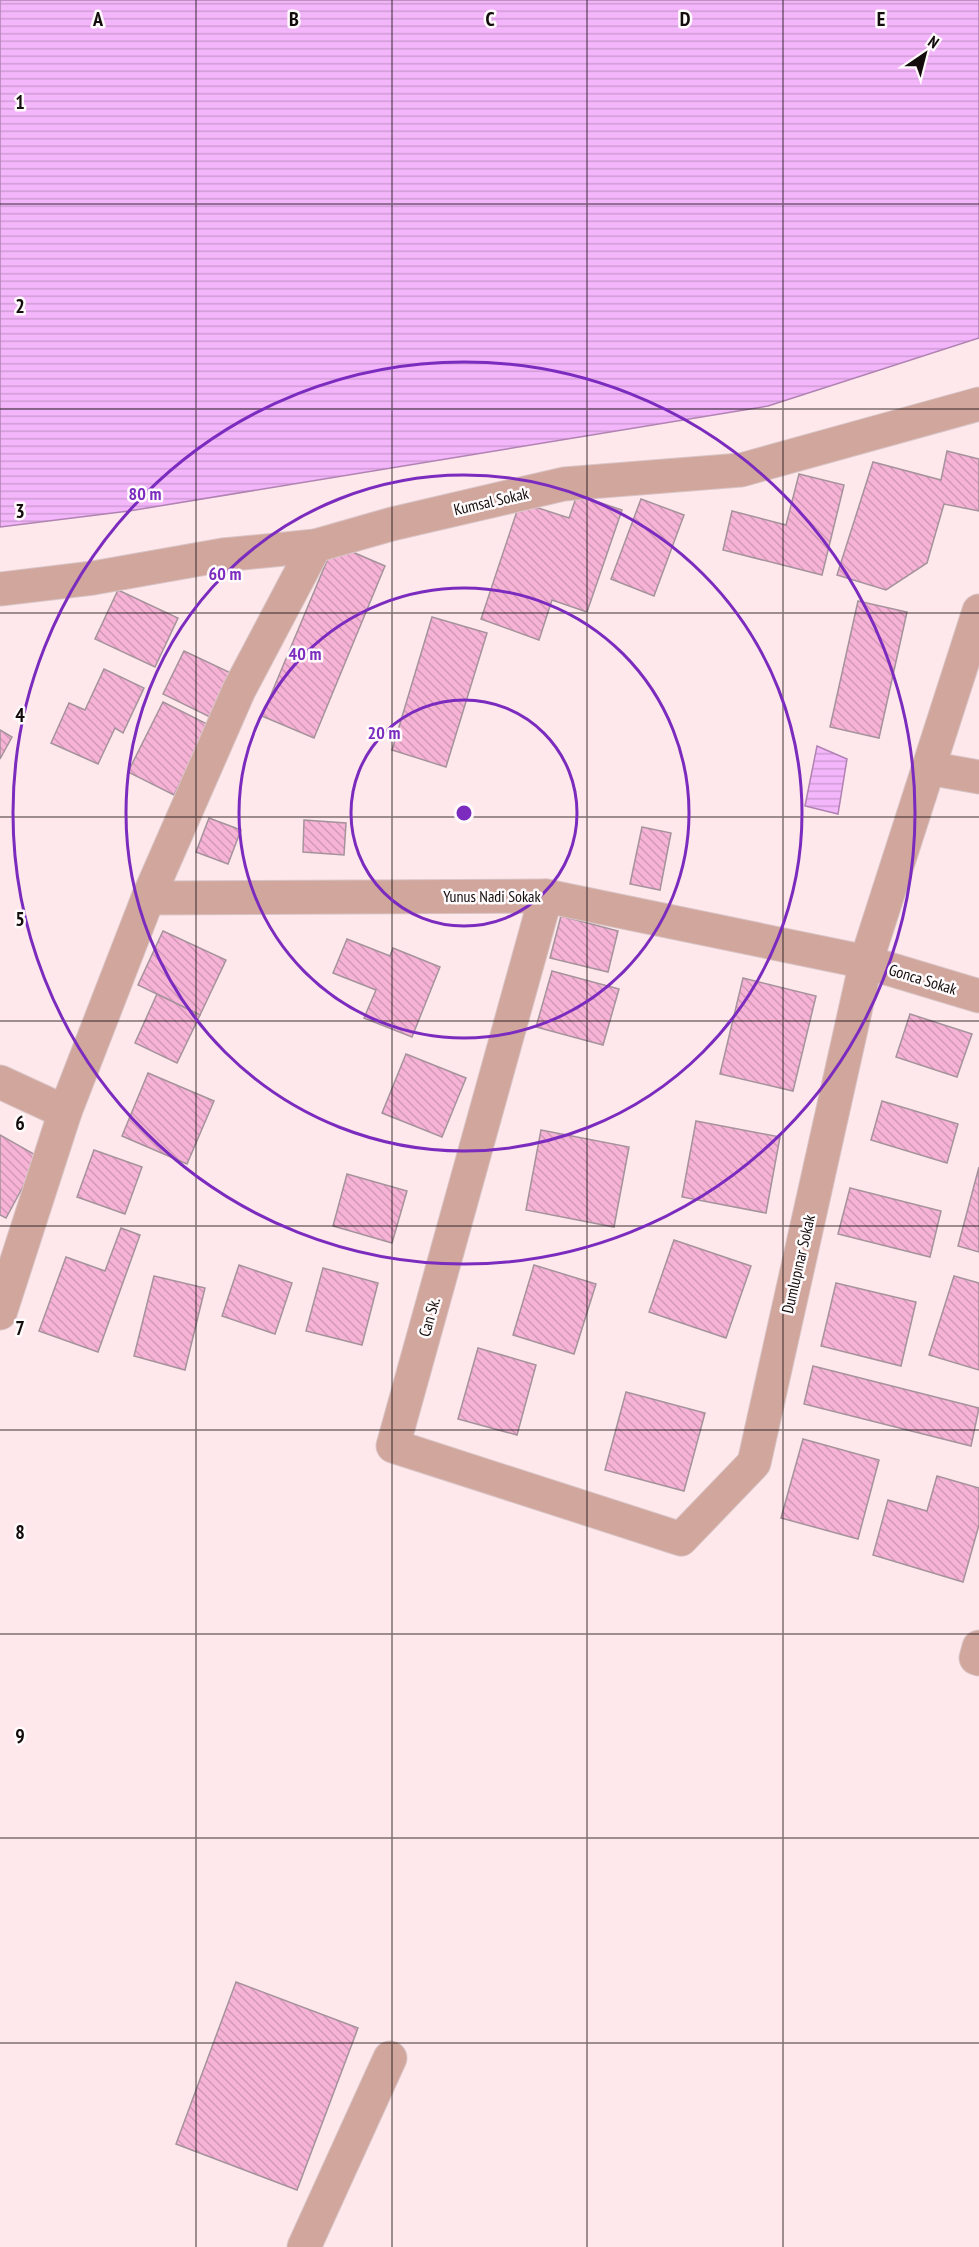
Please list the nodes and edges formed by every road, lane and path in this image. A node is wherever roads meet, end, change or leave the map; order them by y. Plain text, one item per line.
1 (979, 404) edge
2 (315, 546) junction
3 (0, 589) edge
4 (979, 611) edge
5 (928, 768) junction
6 (979, 777) edge
7 (546, 896) junction
8 (148, 898) junction
9 (867, 962) junction
10 (979, 996) edge
11 (0, 1082) edge
12 (65, 1112) junction
13 (0, 1313) edge
14 (681, 1539) joint
15 (979, 1647) edge
16 (979, 1659) edge
17 (390, 2058) dead end
18 (304, 2247) edge

1 - 2 street, Kumsal Sokak
2 - 3 street, Kumsal Sokak
2 - 8 street
4 - 5 street, Dumlupınar Sokak
5 - 6 street
5 - 9 street, Dumlupınar Sokak
7 - 8 street, Yunus Nadi Sokak
7 - 9 street, Yunus Nadi Sokak
7 - 14 street, Can Sk.
8 - 12 street
9 - 10 street, Gonca Sokak
9 - 14 street, Dumlupınar Sokak
11 - 12 street
12 - 13 street
15 - 16 street
17 - 18 street

